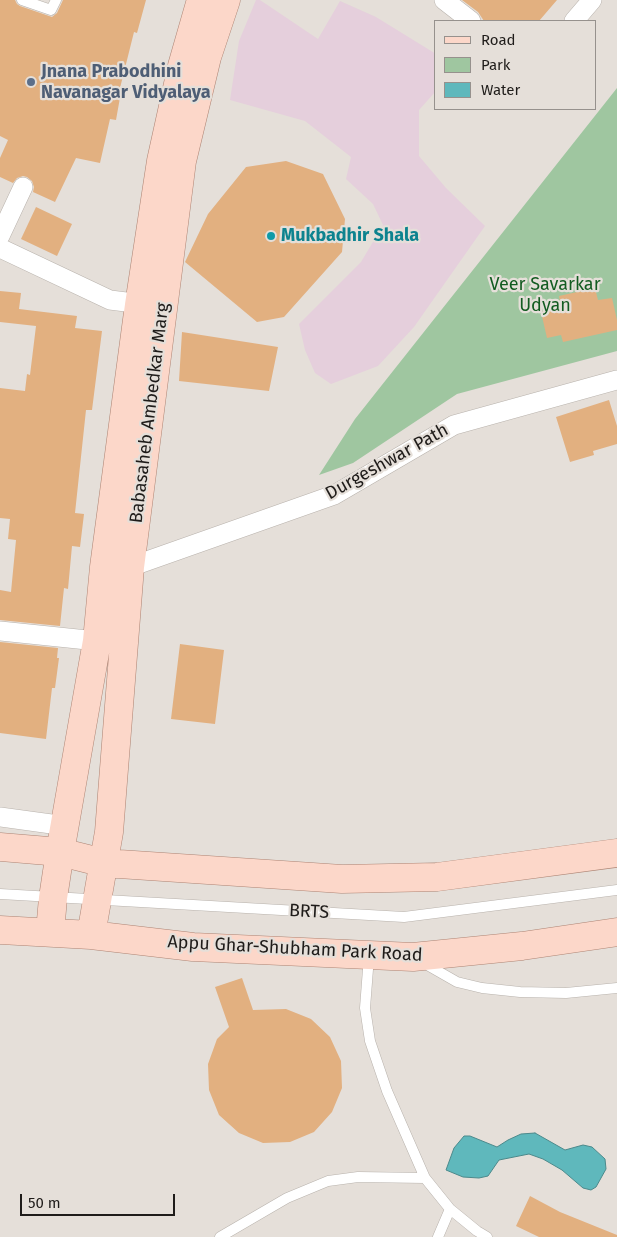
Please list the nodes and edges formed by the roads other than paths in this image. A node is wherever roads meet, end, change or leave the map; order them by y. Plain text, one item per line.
1 (22, 0) edge
2 (56, 0) edge
3 (201, 0) edge
4 (226, 0) edge
5 (444, 0) edge
6 (592, 0) edge
7 (470, 20) edge
8 (575, 20) edge
9 (23, 187) dead end
10 (0, 236) edge
11 (0, 248) edge
12 (151, 305) junction
13 (617, 380) edge
14 (117, 567) junction
15 (0, 631) edge
16 (97, 641) junction
17 (0, 817) edge
18 (66, 826) junction
19 (109, 832) junction
20 (0, 847) edge
21 (60, 852) junction
22 (617, 853) edge
23 (104, 863) junction
24 (617, 890) edge
25 (0, 894) edge
26 (53, 898) junction
27 (98, 900) junction
28 (0, 930) edge
29 (50, 932) junction
30 (617, 932) edge
31 (91, 935) junction
32 (370, 955) junction
33 (412, 957) junction
34 (617, 988) edge
35 (425, 1178) junction
36 (450, 1209) junction
37 (220, 1237) edge
38 (438, 1237) edge
39 (487, 1237) edge

1 - 2 lane
3 - 12 main road, Babasaheb Ambedkar Marg
4 - 12 main road, Babasaheb Ambedkar Marg
5 - 7 street
6 - 8 street
9 - 10 street
11 - 12 street
12 - 14 main road, Babasaheb Ambedkar Marg
13 - 14 street, Durgeshwar Path
14 - 16 main road, Babasaheb Ambedkar Marg
14 - 19 main road, Babasaheb Ambedkar Marg
15 - 16 street
16 - 18 main road, Babasaheb Ambedkar Marg
17 - 18 street
18 - 19 main road
18 - 21 main road, Babasaheb Ambedkar Marg
19 - 23 main road, Babasaheb Ambedkar Marg
20 - 21 main road
21 - 23 main road
21 - 26 main road, Babasaheb Ambedkar Marg
22 - 23 main road
23 - 27 main road, Babasaheb Ambedkar Marg
24 - 27 lane, BRTS
25 - 26 lane, BRTS
26 - 27 lane, BRTS
26 - 29 main road, Babasaheb Ambedkar Marg
27 - 31 main road, Babasaheb Ambedkar Marg
28 - 29 main road
29 - 31 main road
30 - 33 main road, Appu Ghar-Shubham Park Road
31 - 32 main road, Appu Ghar-Shubham Park Road
32 - 33 main road, Appu Ghar-Shubham Park Road
32 - 35 lane
33 - 34 lane
35 - 36 lane
35 - 37 lane
36 - 38 lane
36 - 39 lane

